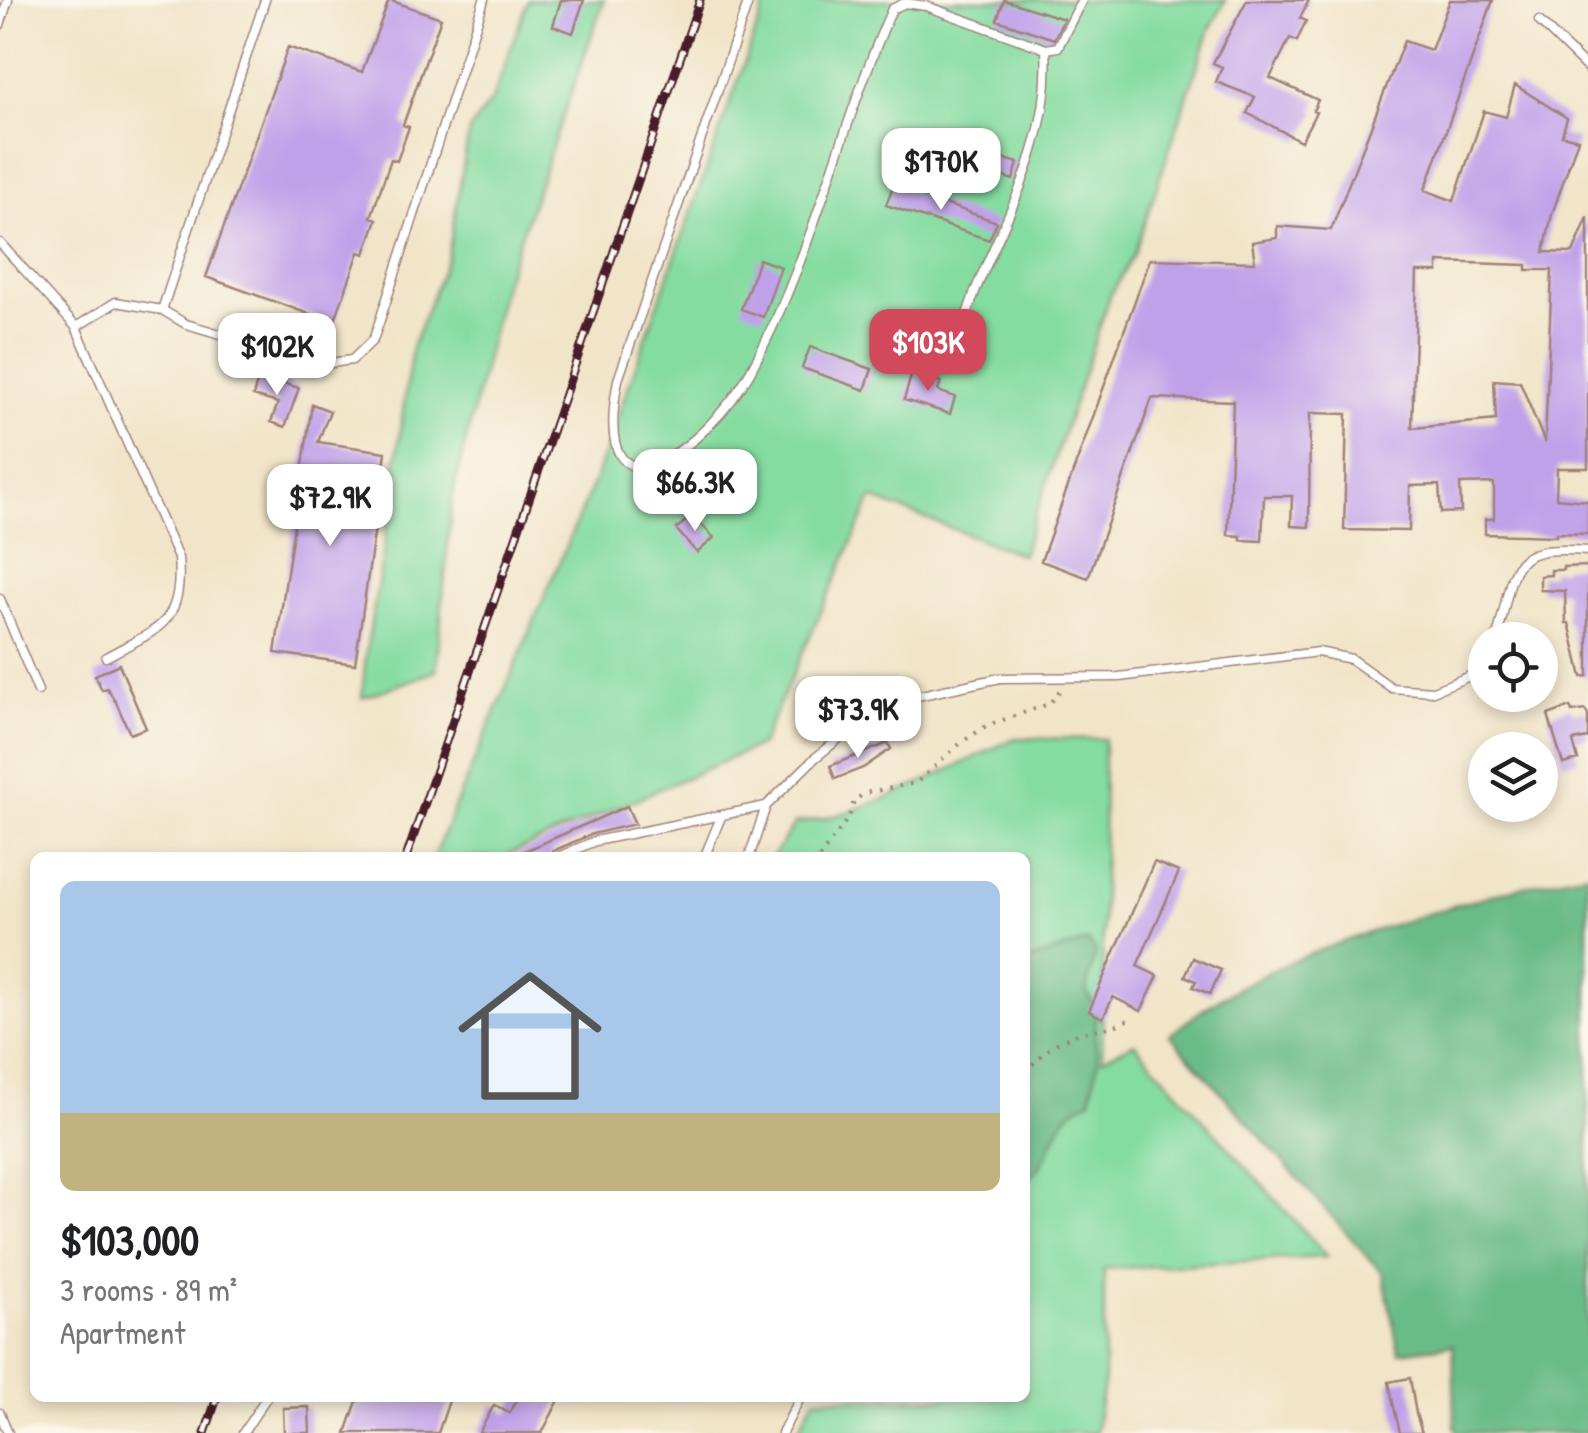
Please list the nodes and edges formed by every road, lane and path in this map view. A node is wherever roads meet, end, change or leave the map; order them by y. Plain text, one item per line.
1 (8, 0) edge
2 (266, 0) edge
3 (484, 0) edge
4 (749, 0) edge
5 (1082, 0) edge
6 (1539, 20) dead end
7 (0, 25) edge
8 (1046, 49) junction
9 (1588, 69) edge
10 (0, 243) edge
11 (162, 310) junction
12 (76, 326) junction
13 (924, 370) dead end
14 (1588, 551) edge
15 (0, 599) edge
16 (1501, 622) edge
17 (106, 657) dead end
18 (1468, 677) edge
19 (1070, 678) junction
20 (38, 691) dead end
21 (766, 806) junction
22 (721, 817) junction
23 (570, 852) edge
24 (706, 852) edge
25 (751, 852) edge
26 (823, 852) edge
27 (1133, 1017) dead end
28 (1030, 1067) edge
29 (263, 1402) edge
30 (798, 1402) edge
31 (0, 1413) edge
32 (8, 1433) edge
33 (243, 1433) edge
34 (782, 1433) edge

1 - 7 lane
2 - 11 lane
3 - 11 lane
4 - 8 lane
5 - 8 lane
6 - 9 lane
8 - 13 lane
10 - 12 lane
11 - 12 lane
12 - 17 lane
14 - 16 lane
15 - 20 lane
18 - 19 lane
19 - 21 lane
19 - 26 path
21 - 22 lane
21 - 25 lane
22 - 23 lane
22 - 24 lane
27 - 28 path
29 - 33 lane
30 - 34 lane
31 - 32 lane

